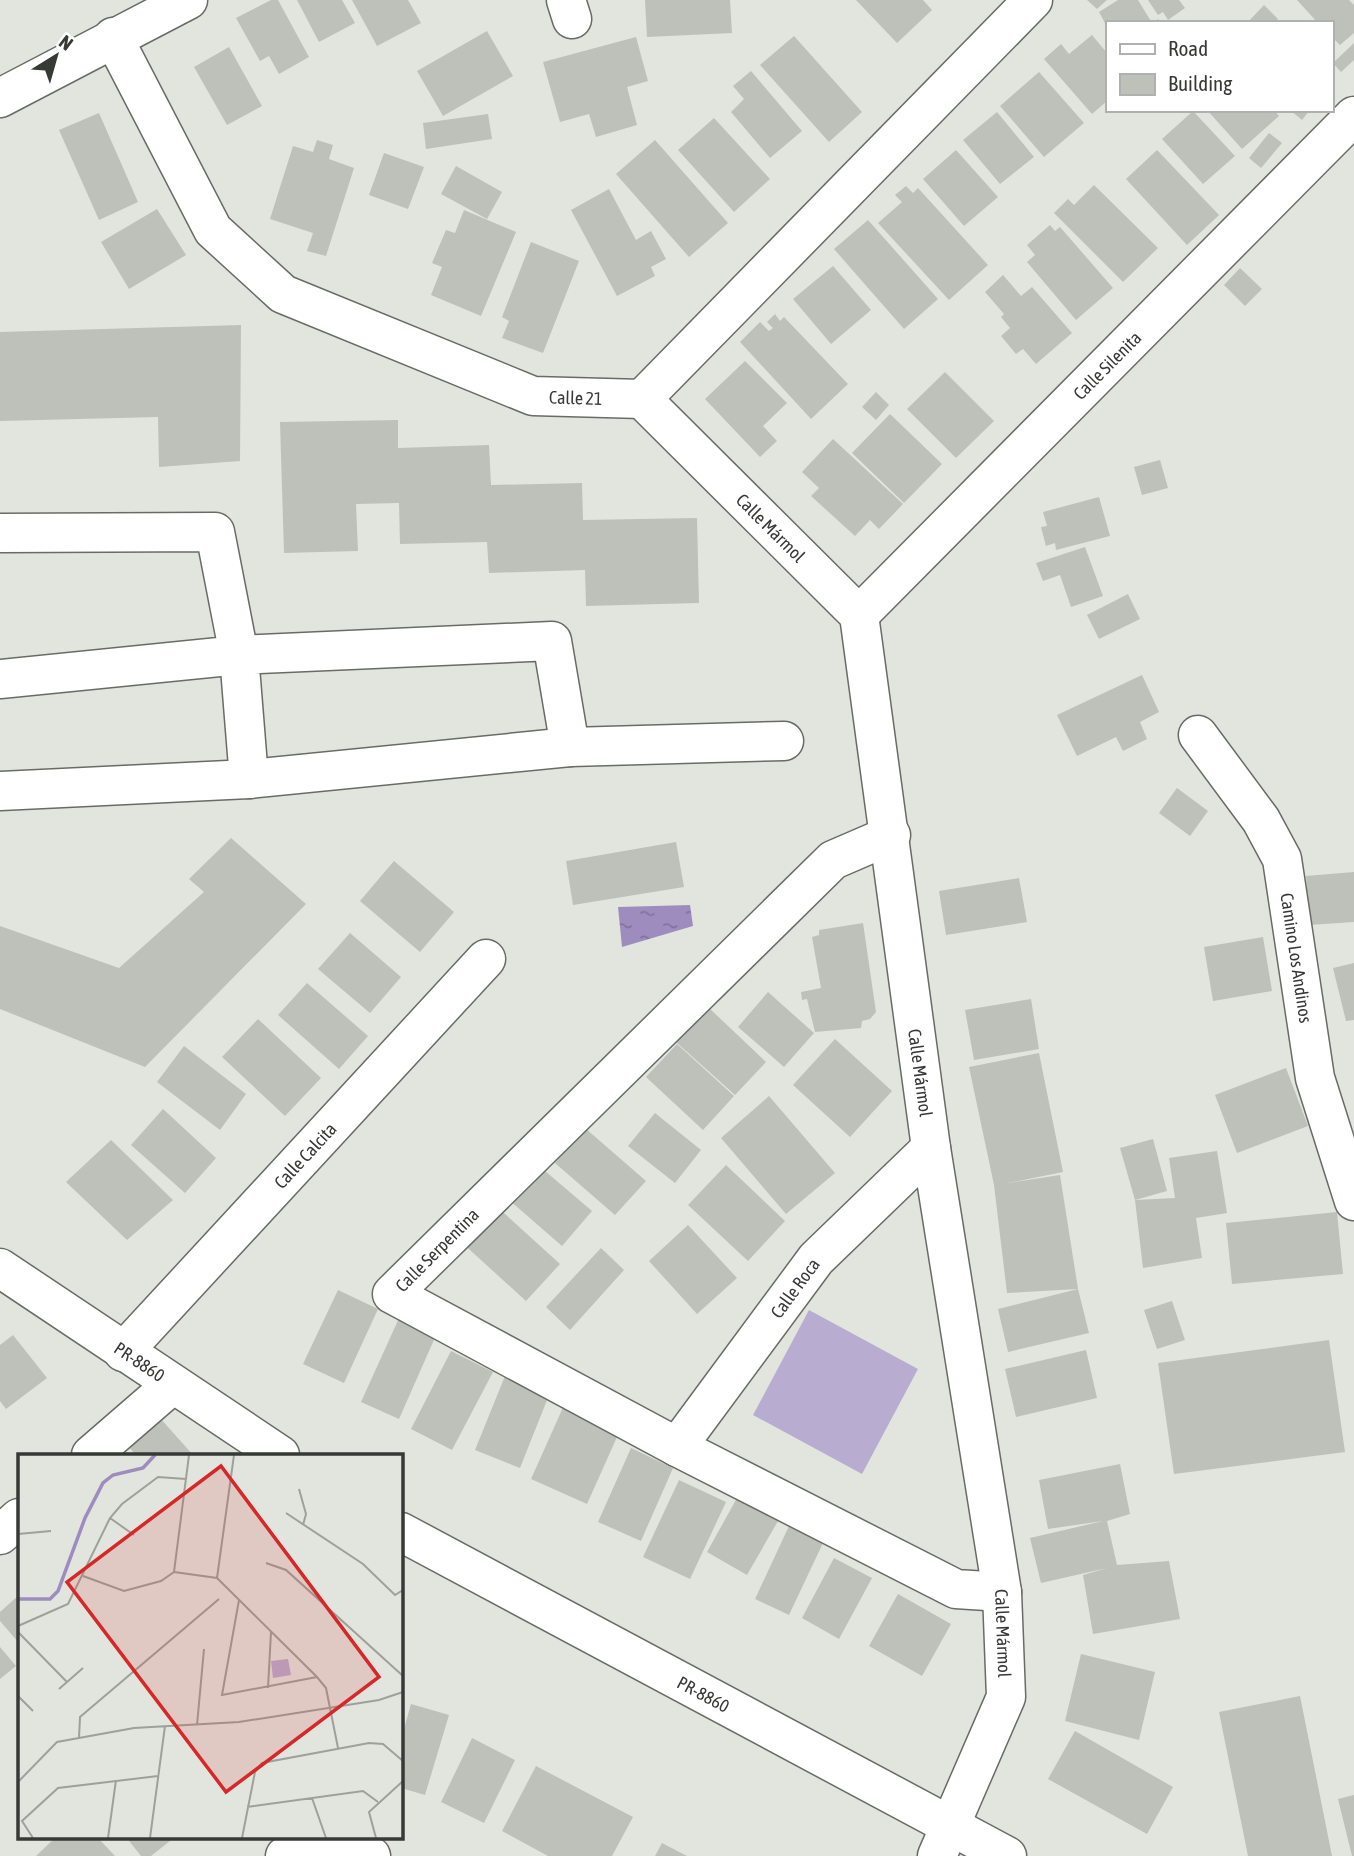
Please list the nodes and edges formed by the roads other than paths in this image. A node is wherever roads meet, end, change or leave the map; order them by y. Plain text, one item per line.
1 (188, 0) edge
2 (1033, 0) edge
3 (113, 37) junction
4 (0, 99) edge
5 (1354, 116) edge
6 (642, 398) junction
7 (0, 533) edge
8 (859, 615) junction
9 (239, 655) junction
10 (0, 679) edge
11 (1198, 735) dead end
12 (784, 741) dead end
13 (570, 747) junction
14 (249, 779) junction
15 (0, 791) edge
16 (891, 835) junction
17 (486, 959) dead end
18 (931, 1147) junction
19 (1354, 1201) edge
20 (0, 1268) edge
21 (123, 1352) junction
22 (173, 1384) junction
23 (677, 1447) junction
24 (92, 1454) edge
25 (278, 1454) edge
26 (18, 1519) edge
27 (402, 1533) edge
28 (0, 1535) edge
29 (1002, 1592) junction
30 (945, 1841) edge
31 (285, 1856) edge
32 (371, 1856) edge
33 (1007, 1856) edge

1 - 3 street
2 - 6 street
3 - 4 street
3 - 6 street, Calle 21
5 - 8 street, Calle Silenita
6 - 8 street, Calle Mármol
7 - 9 street
8 - 16 street, Calle Mármol
9 - 10 street
9 - 13 street
9 - 14 street
11 - 19 street, Camino Los Andinos
12 - 13 street
13 - 14 street
14 - 15 street
16 - 18 street, Calle Mármol
16 - 23 street, Calle Serpentina
17 - 21 street, Calle Calcita
18 - 23 street, Calle Roca
18 - 29 street, Calle Mármol
20 - 21 street, PR-8860 / PR-8860
21 - 22 street, PR-8860 / PR-8860
22 - 24 street
22 - 25 street, PR-8860 / PR-8860
23 - 29 street, Calle Serpentina
26 - 28 street
27 - 30 street, PR-8860 / PR-8860
29 - 30 street, Calle Mármol
30 - 33 street, PR-8860 / PR-8860
31 - 32 street

